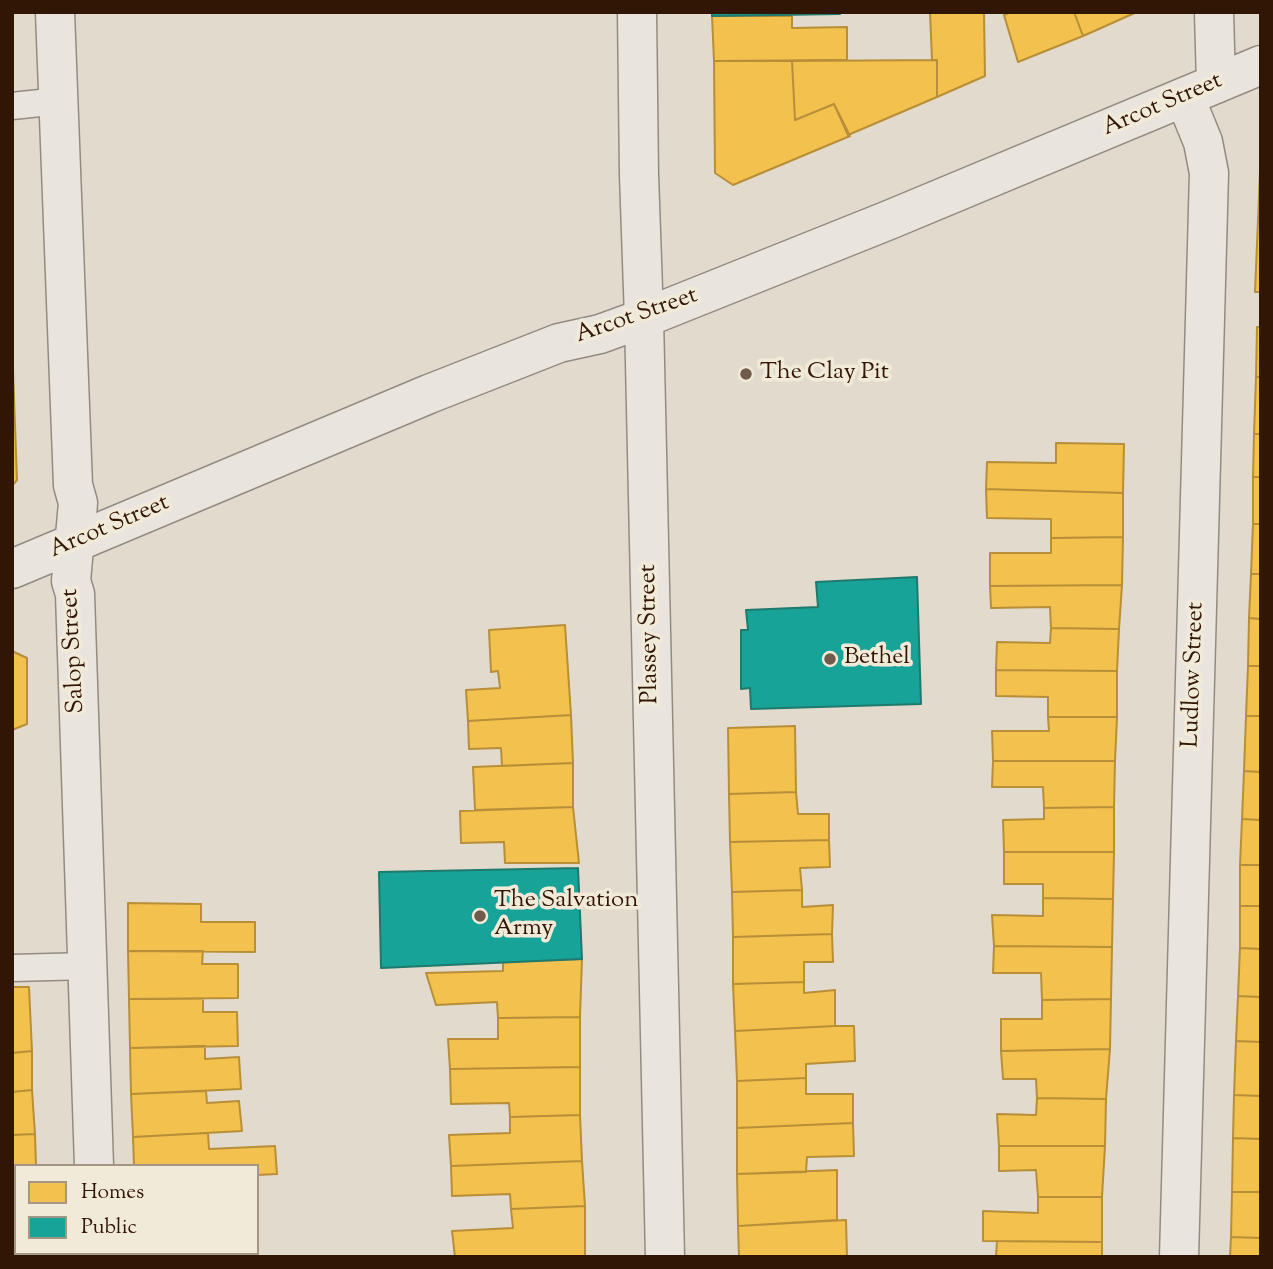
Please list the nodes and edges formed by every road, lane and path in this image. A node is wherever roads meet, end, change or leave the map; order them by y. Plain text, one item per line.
1 (55, 12) edge
2 (637, 12) edge
3 (1214, 12) edge
4 (1261, 65) edge
5 (1200, 91) junction
6 (59, 101) junction
7 (12, 106) edge
8 (644, 317) junction
9 (74, 544) junction
10 (12, 569) edge
11 (89, 966) junction
12 (12, 968) edge
13 (94, 1164) edge
14 (665, 1257) edge
15 (1179, 1257) edge

1 - 6 street, Salop Street
2 - 8 street, Plassey Street
3 - 5 street, Ludlow Street
4 - 5 street, Arcot Street
5 - 8 street, Arcot Street
5 - 15 street, Ludlow Street
6 - 7 lane
6 - 9 street, Salop Street
8 - 9 street, Arcot Street
8 - 14 street, Plassey Street
9 - 10 street, Arcot Street
9 - 11 street, Salop Street
11 - 12 lane
11 - 13 street, Salop Street

